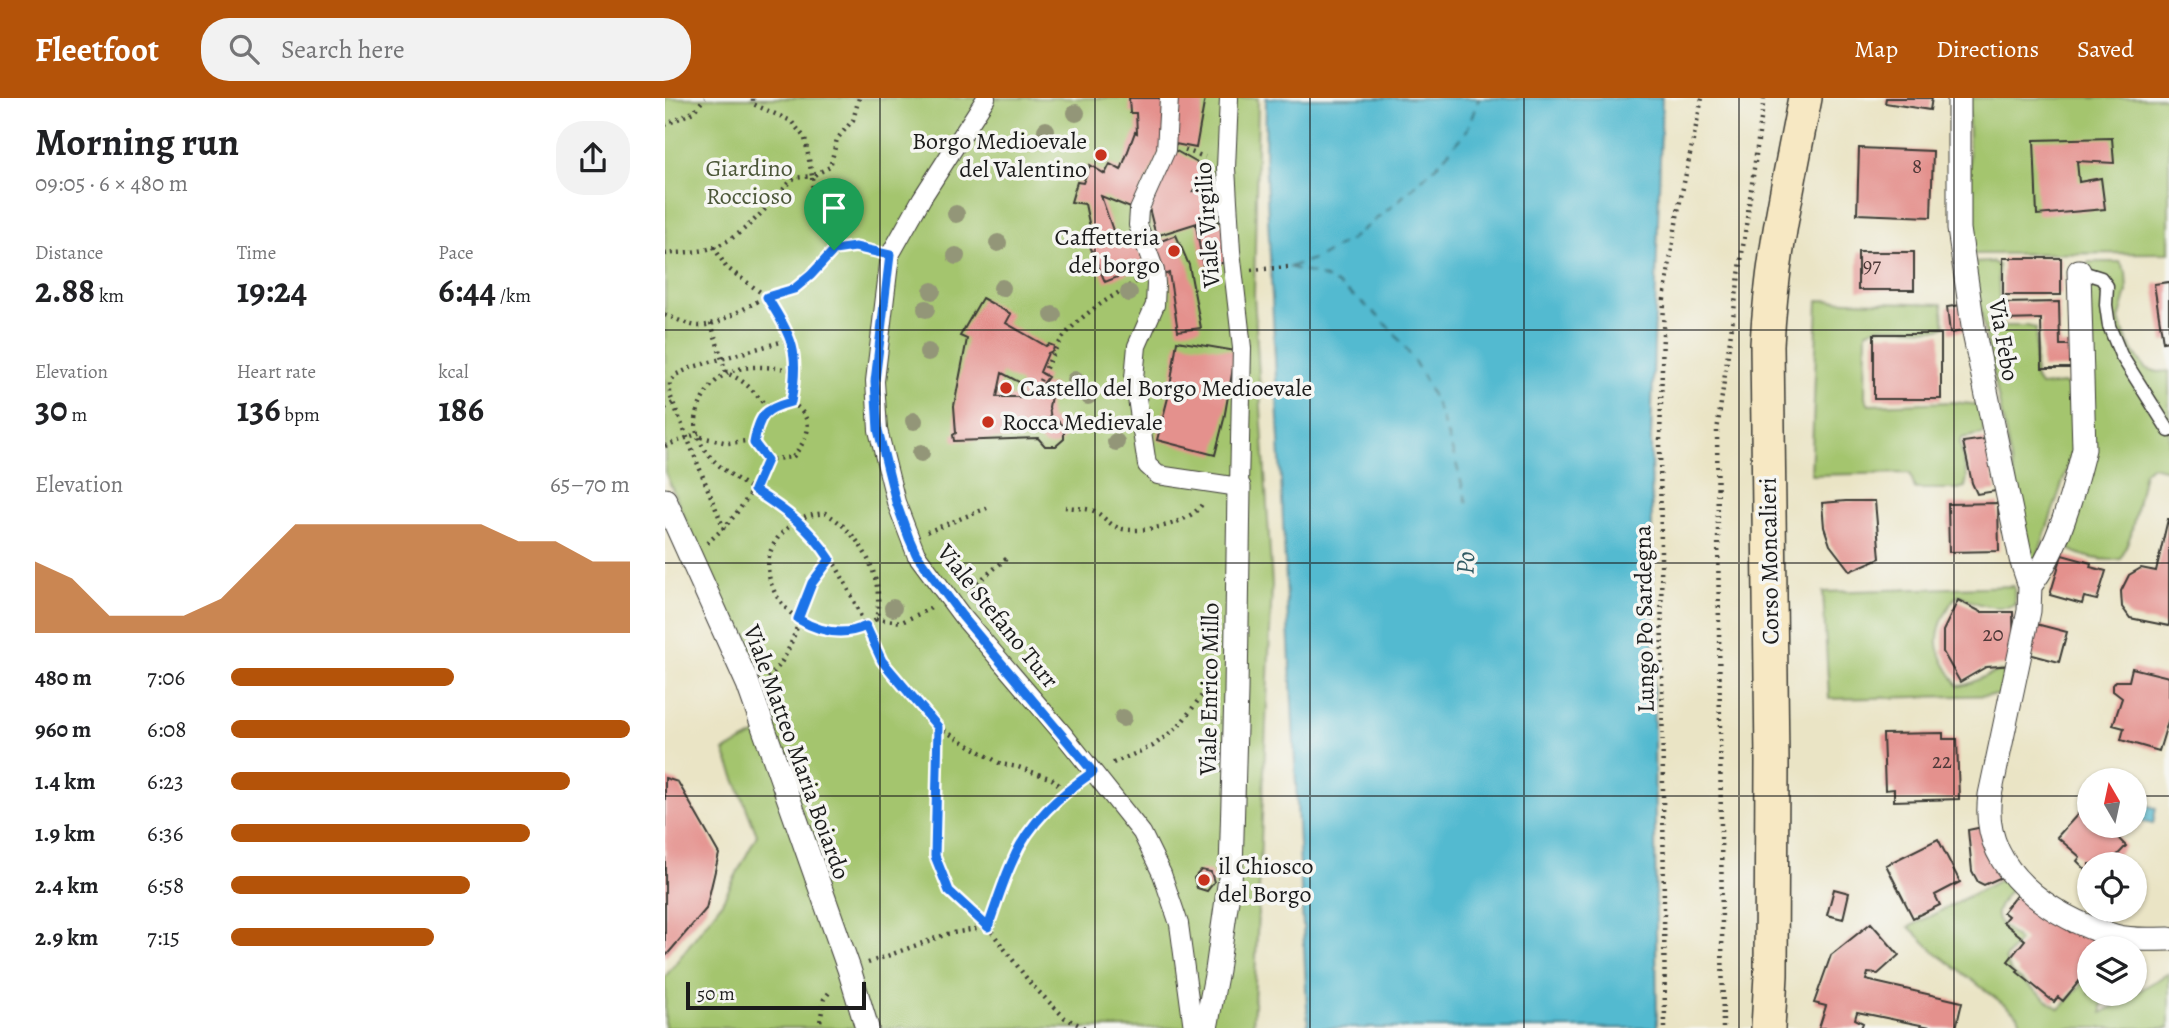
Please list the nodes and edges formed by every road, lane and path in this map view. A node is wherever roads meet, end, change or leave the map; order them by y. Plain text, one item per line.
1 (705, 98) edge
2 (753, 98) edge
3 (859, 98) edge
4 (986, 98) edge
5 (1169, 98) edge
6 (1229, 98) edge
7 (1702, 98) edge
8 (1763, 98) edge
9 (1805, 98) edge
10 (1959, 98) edge
11 (665, 125) edge
12 (812, 176) junction
13 (714, 247) junction
14 (834, 250) junction
15 (665, 254) edge
16 (890, 255) junction
17 (1289, 267) dead end
18 (1264, 270) dead end
19 (1154, 271) junction
20 (2079, 271) joint
21 (767, 297) junction
22 (665, 315) edge
23 (712, 323) junction
24 (790, 339) junction
25 (1242, 348) joint
26 (721, 360) junction
27 (797, 370) junction
28 (726, 373) junction
29 (1039, 381) dead end
30 (791, 402) junction
31 (673, 403) junction
32 (665, 408) edge
33 (769, 410) junction
34 (2169, 431) edge
35 (699, 435) junction
36 (687, 437) junction
37 (755, 440) junction
38 (665, 446) edge
39 (767, 460) junction
40 (1239, 487) junction
41 (754, 490) junction
42 (665, 500) edge
43 (1202, 506) dead end
44 (987, 508) dead end
45 (1065, 508) dead end
46 (797, 519) junction
47 (724, 529) junction
48 (909, 538) junction
49 (699, 550) dead end
50 (830, 559) junction
51 (1006, 559) dead end
52 (2030, 586) junction
53 (945, 593) junction
54 (962, 616) junction
55 (798, 619) junction
56 (876, 619) junction
57 (866, 626) junction
58 (748, 684) junction
59 (1236, 692) junction
60 (938, 727) junction
61 (1093, 772) junction
62 (1066, 791) junction
63 (988, 927) junction
64 (2169, 939) edge
65 (849, 969) junction
66 (770, 1028) edge
67 (781, 1028) edge
68 (819, 1028) edge
69 (867, 1028) edge
70 (1085, 1028) edge
71 (1192, 1028) edge
72 (1206, 1028) edge
73 (1665, 1028) edge
74 (1723, 1028) edge
75 (1768, 1028) edge

1 - 11 path
2 - 12 path
3 - 12 path
4 - 16 street, Viale Stefano Turr
5 - 19 street
6 - 25 street, Viale Virgilio
7 - 73 path, Lungo Po Sardegna
8 - 74 path
9 - 75 main road, Corso Moncalieri
10 - 52 street, Via Febo
12 - 13 path
12 - 14 path
13 - 15 path
13 - 21 path
14 - 16 path
14 - 21 path
16 - 48 street, Viale Stefano Turr
17 - 18 path
19 - 29 path
19 - 40 street
20 - 34 lane
20 - 52 street, Via Febo
21 - 23 path
21 - 24 path
22 - 23 path
23 - 26 path
24 - 26 path
24 - 27 path
25 - 40 street, Viale Enrico Millo
26 - 28 path
26 - 31 path
27 - 28 path
27 - 30 path
28 - 33 path
28 - 35 path
30 - 33 path
30 - 39 path
31 - 32 path
31 - 36 path
33 - 37 path
35 - 36 path
35 - 37 path
35 - 41 path
36 - 38 path
36 - 47 path
37 - 39 path
39 - 41 path
40 - 59 street, Viale Enrico Millo
41 - 46 path
41 - 47 path
42 - 58 street, Viale Matteo Maria Boiardo
43 - 45 path
44 - 48 path
46 - 50 path
46 - 55 path
46 - 56 path
47 - 49 path
48 - 53 street, Viale Stefano Turr
50 - 55 path
50 - 57 path
51 - 54 path
52 - 64 street, Via Febo
53 - 54 street, Viale Stefano Turr
53 - 56 path
54 - 61 street, Viale Stefano Turr
55 - 57 path
55 - 58 path
56 - 57 path
57 - 60 path
58 - 65 street, Viale Matteo Maria Boiardo
59 - 61 path
59 - 72 street, Viale Enrico Millo
60 - 62 path
60 - 63 path
61 - 62 path
61 - 71 street, Viale Stefano Turr
62 - 63 path
63 - 65 path
63 - 70 path
65 - 68 path
65 - 69 street, Viale Matteo Maria Boiardo
66 - 67 path

